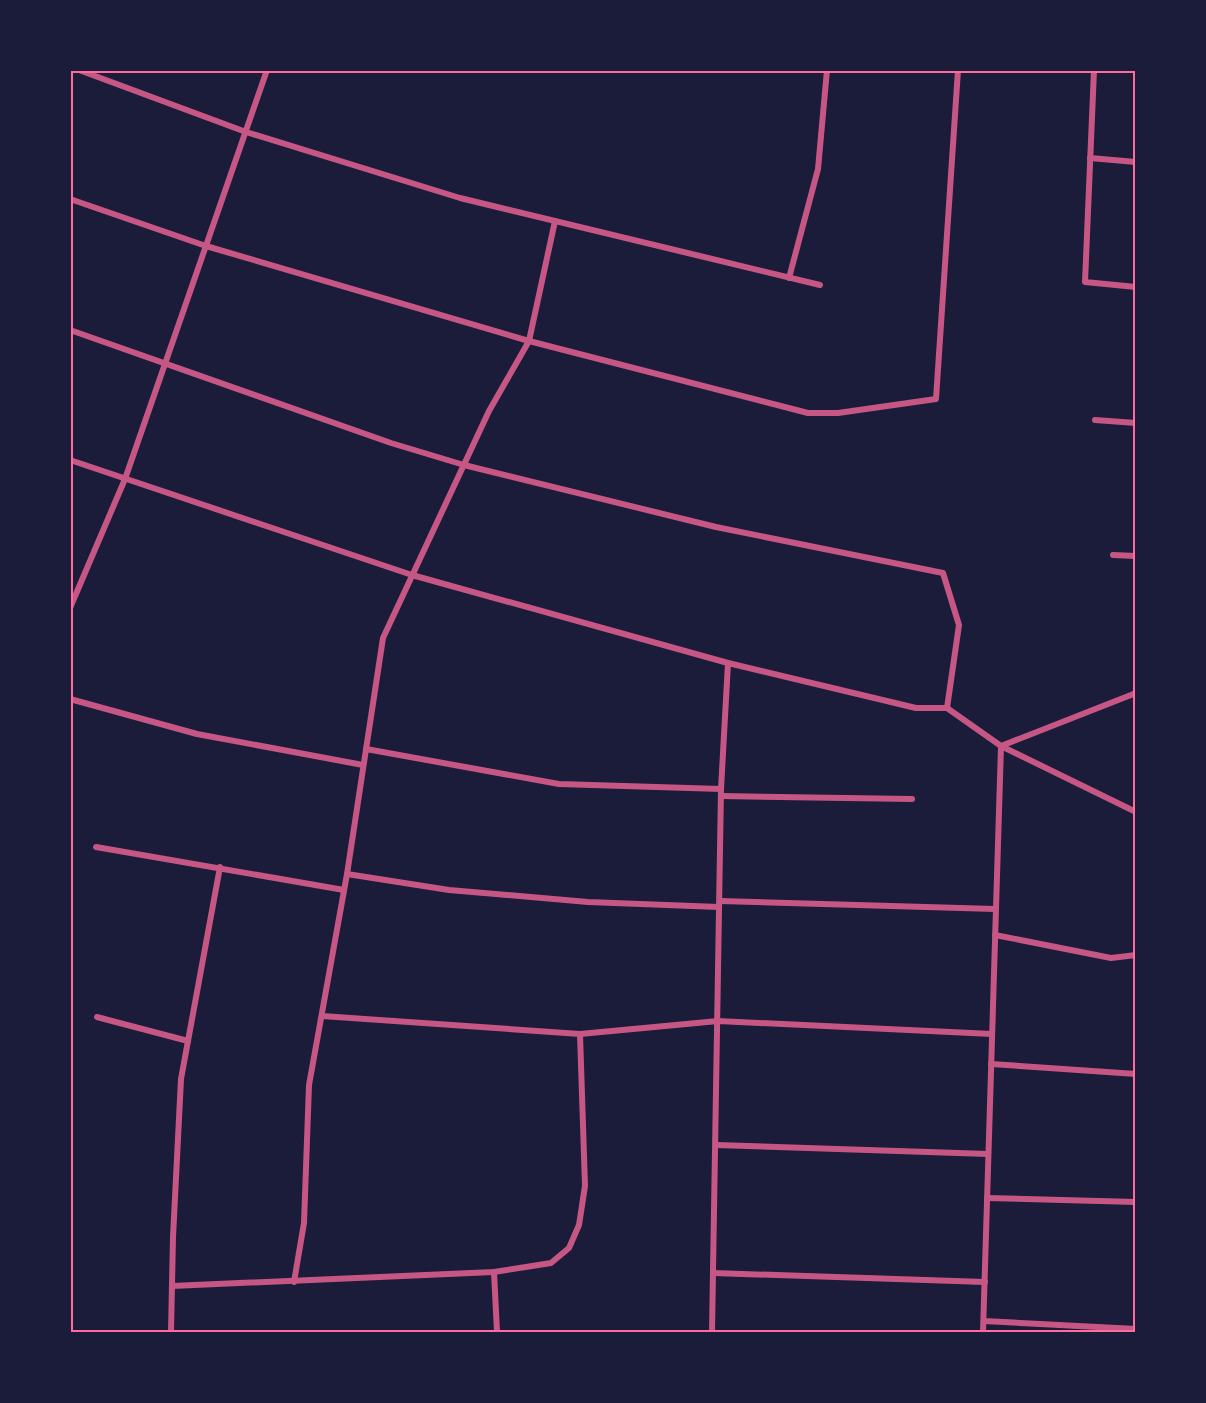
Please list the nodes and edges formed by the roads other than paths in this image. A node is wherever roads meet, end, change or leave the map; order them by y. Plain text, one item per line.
1 (79, 70) edge
2 (267, 70) edge
3 (827, 70) edge
4 (958, 70) edge
5 (1094, 70) edge
6 (246, 132) junction
7 (1090, 158) junction
8 (1136, 162) edge
9 (70, 199) edge
10 (555, 221) junction
11 (206, 246) junction
12 (789, 278) junction
13 (820, 285) dead end
14 (1136, 287) edge
15 (70, 330) edge
16 (530, 341) junction
17 (166, 363) junction
18 (1095, 420) dead end
19 (1136, 423) edge
20 (70, 460) edge
21 (464, 465) junction
22 (125, 479) junction
23 (1113, 555) dead end
24 (1136, 556) edge
25 (412, 575) junction
26 (70, 608) edge
27 (728, 663) junction
28 (1136, 693) edge
29 (70, 699) edge
30 (947, 708) junction
31 (1001, 746) junction
32 (366, 748) junction
33 (363, 765) junction
34 (722, 793) junction
35 (912, 799) dead end
36 (1136, 812) edge
37 (96, 847) dead end
38 (220, 867) junction
39 (347, 874) junction
40 (344, 890) junction
41 (720, 904) junction
42 (995, 909) junction
43 (994, 935) junction
44 (1136, 955) edge
45 (322, 1016) junction
46 (98, 1017) dead end
47 (718, 1021) junction
48 (992, 1034) junction
49 (580, 1035) junction
50 (188, 1041) junction
51 (991, 1064) junction
52 (1136, 1074) edge
53 (716, 1145) junction
54 (988, 1154) junction
55 (987, 1198) junction
56 (1136, 1202) edge
57 (494, 1272) junction
58 (713, 1272) junction
59 (294, 1282) junction
60 (985, 1282) junction
61 (172, 1286) junction
62 (984, 1320) junction
63 (1136, 1329) edge
64 (171, 1332) edge
65 (497, 1332) edge
66 (712, 1332) edge
67 (983, 1332) edge

1 - 6 street
2 - 6 street
3 - 12 street
4 - 16 street
5 - 7 street
6 - 10 street
6 - 11 street
7 - 8 street
7 - 14 street
9 - 11 street
10 - 12 street
10 - 16 street
11 - 16 street
11 - 17 street
12 - 13 street
15 - 17 street
16 - 21 street
17 - 21 street
17 - 22 street
18 - 19 street
20 - 22 street
21 - 25 street
21 - 30 street
22 - 25 street
22 - 26 street
23 - 24 street
25 - 27 street
25 - 32 street
27 - 30 street
27 - 34 street
28 - 31 street
29 - 33 street
30 - 31 street
31 - 36 street
31 - 42 street
32 - 33 street
32 - 34 street
33 - 39 street
34 - 35 street
34 - 41 street
37 - 38 street
38 - 40 street
38 - 50 street
39 - 40 street
39 - 41 street
40 - 45 street
41 - 42 street
41 - 47 street
42 - 43 street
43 - 44 street
43 - 48 street
45 - 49 street
45 - 59 street
46 - 50 street
47 - 48 street
47 - 49 street
47 - 53 street
48 - 51 street
49 - 57 street
50 - 61 street
51 - 52 street
51 - 54 street
53 - 54 street
53 - 58 street
54 - 55 street
55 - 56 street
55 - 60 street
57 - 59 street
57 - 65 street
58 - 60 street
58 - 66 street
59 - 61 street
60 - 62 street
61 - 64 street
62 - 63 street
62 - 67 street

